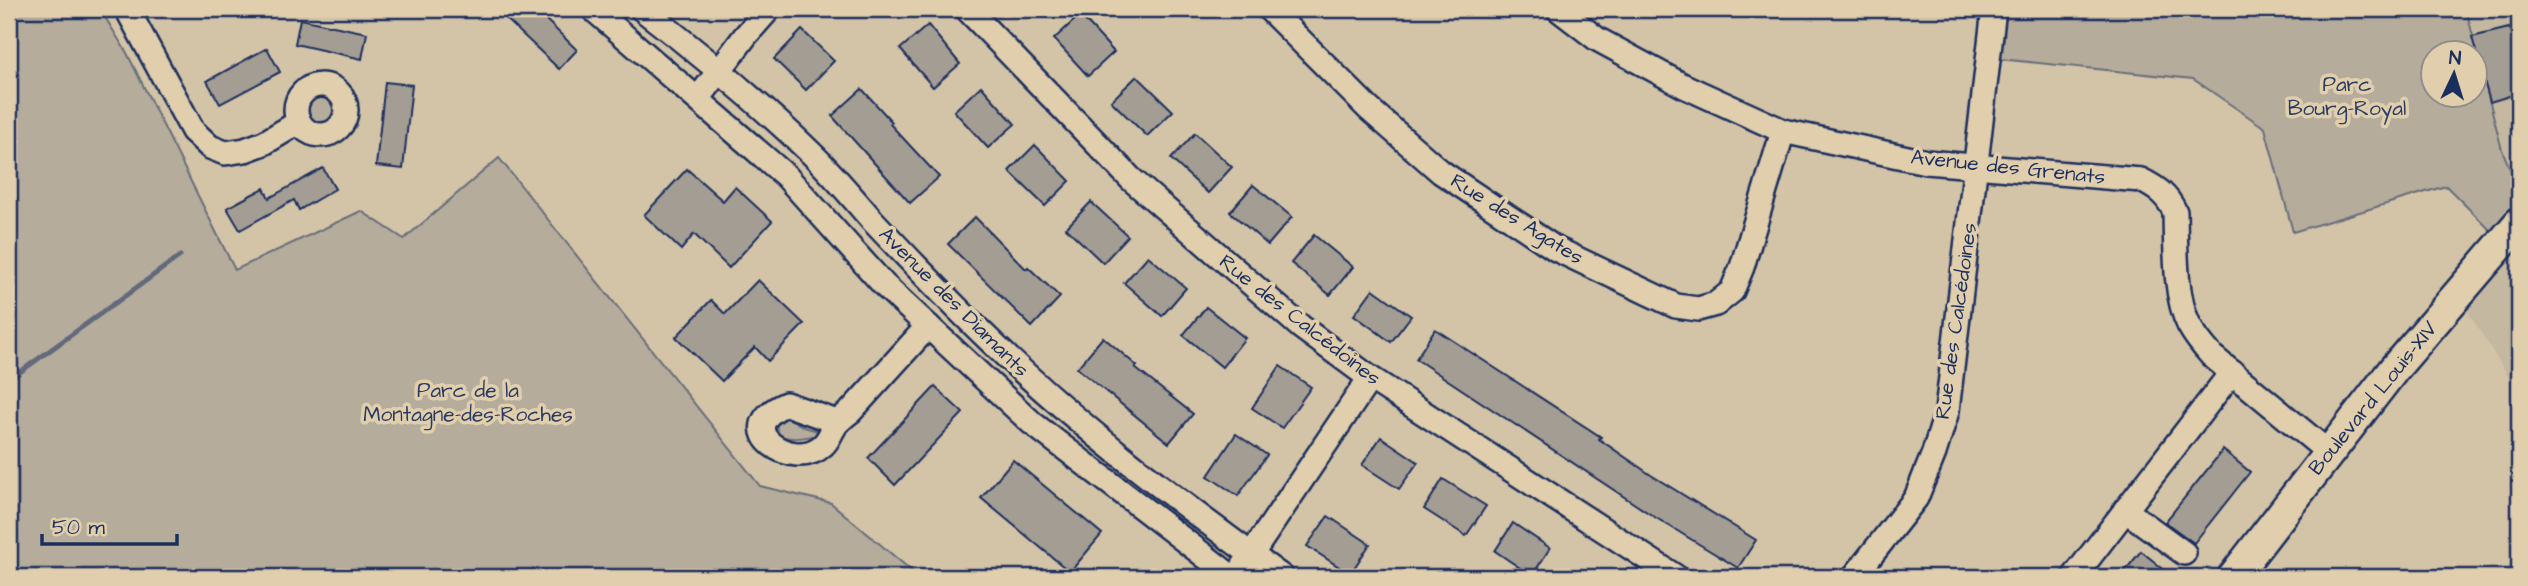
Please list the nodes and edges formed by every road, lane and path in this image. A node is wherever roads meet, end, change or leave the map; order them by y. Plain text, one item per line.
1 (127, 9) edge
2 (593, 9) edge
3 (642, 9) edge
4 (769, 9) edge
5 (967, 9) edge
6 (1269, 9) edge
7 (1558, 9) edge
8 (1994, 9) edge
9 (720, 69) junction
10 (698, 99) junction
11 (299, 122) dead end
12 (1783, 131) junction
13 (1977, 166) junction
14 (2519, 223) edge
15 (928, 326) junction
16 (2232, 372) junction
17 (1370, 378) junction
18 (837, 422) dead end
19 (2328, 452) junction
20 (2125, 509) junction
21 (2183, 553) dead end
22 (1252, 555) junction
23 (1233, 577) edge
24 (1282, 577) edge
25 (1676, 577) edge
26 (1854, 577) edge
27 (2074, 577) edge
28 (2232, 577) edge

1 - 11 street
2 - 10 street, Avenue des Diamants
3 - 9 street, Avenue des Diamants
4 - 9 street
5 - 17 street, Rue des Calcédoines
6 - 12 street, Rue des Agates
7 - 12 street, Avenue des Grenats
8 - 13 street, Rue des Calcédoines
9 - 10 street
9 - 22 street, Avenue des Diamants
10 - 15 street, Avenue des Diamants
12 - 13 street, Avenue des Grenats
13 - 16 street, Avenue des Grenats
13 - 26 street, Rue des Calcédoines
14 - 19 main road, Boulevard Louis-XIV
15 - 18 street
15 - 23 street, Avenue des Diamants
16 - 19 street, Avenue des Grenats
16 - 20 street
17 - 22 street
17 - 25 street, Rue des Calcédoines
19 - 28 main road, Boulevard Louis-XIV
20 - 21 street
20 - 27 street
22 - 23 street
22 - 24 street, Avenue des Diamants

